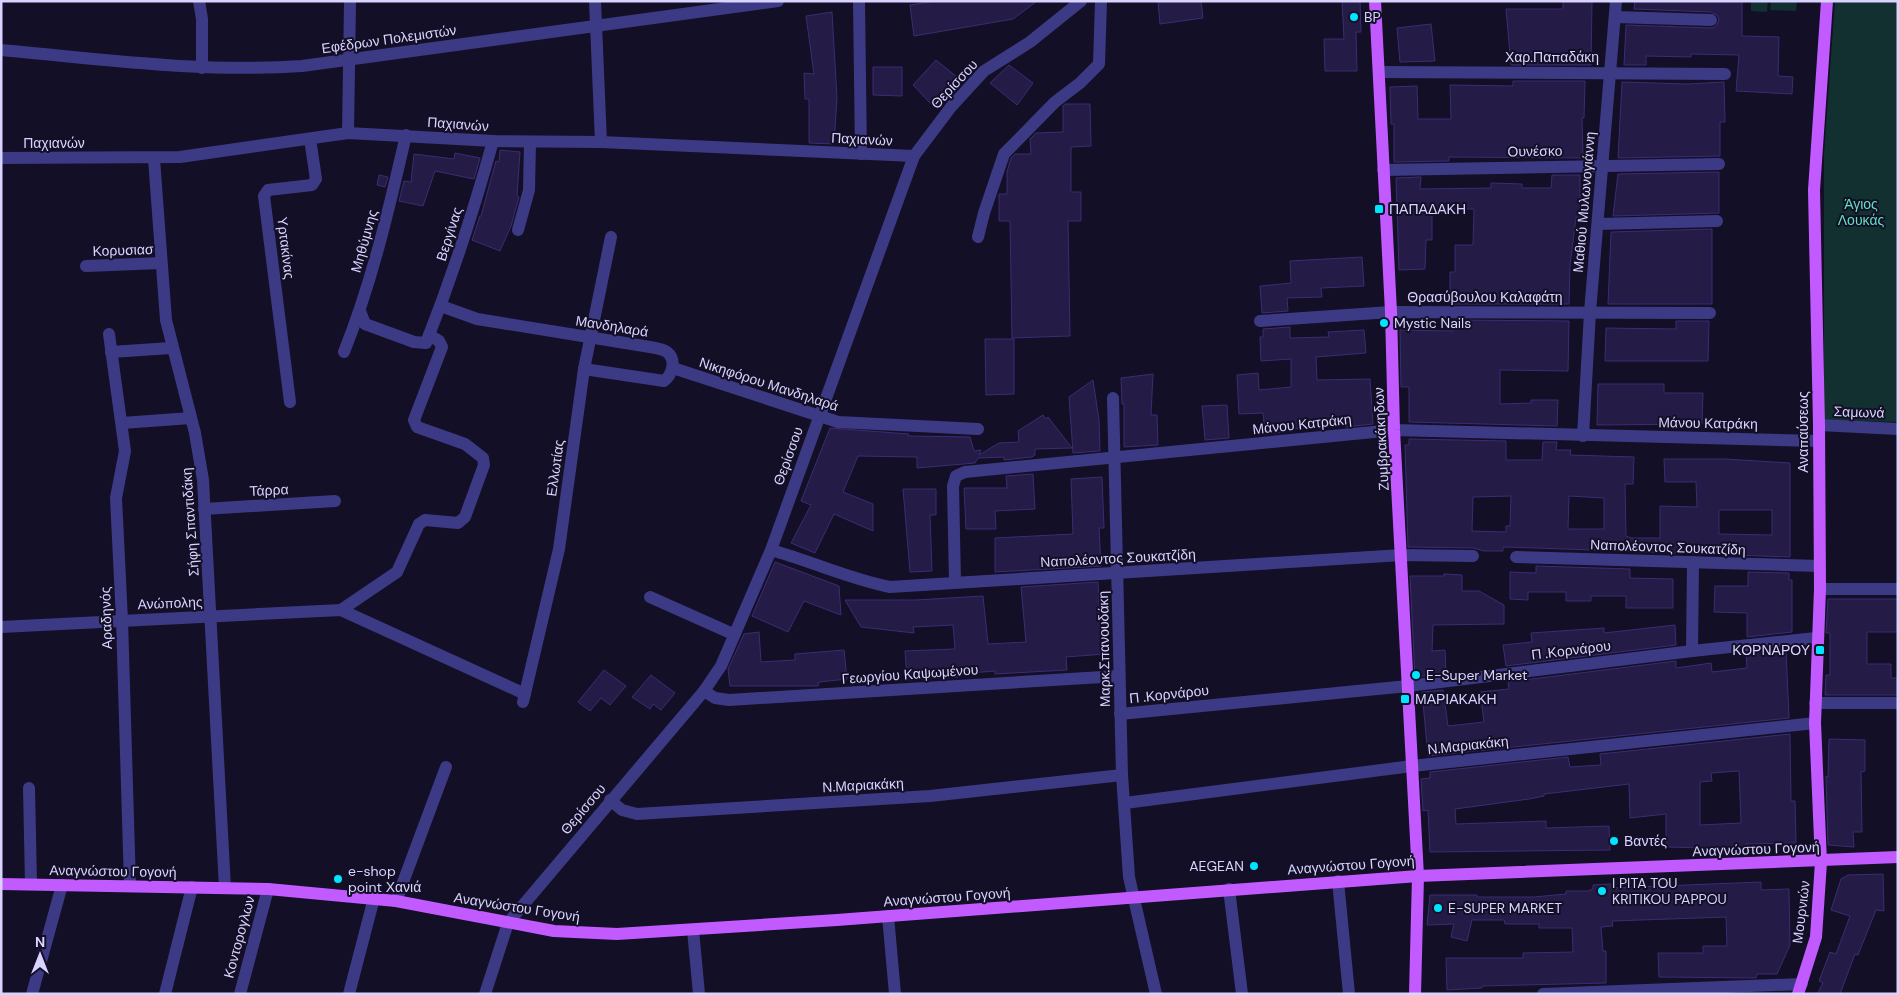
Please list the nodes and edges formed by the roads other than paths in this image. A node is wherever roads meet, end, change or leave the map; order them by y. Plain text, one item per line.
1 (199, 1) edge
2 (350, 1) edge
3 (595, 1) edge
4 (778, 1) edge
5 (859, 1) edge
6 (1081, 1) edge
7 (1101, 1) edge
8 (1375, 1) edge
9 (1616, 1) edge
10 (1827, 1) edge
11 (1615, 17) junction
12 (1711, 20) dead end
13 (596, 25) junction
14 (1, 50) edge
15 (351, 60) junction
16 (202, 68) junction
17 (1379, 72) junction
18 (1610, 73) junction
19 (1725, 74) dead end
20 (348, 133) junction
21 (406, 135) junction
22 (310, 139) junction
23 (493, 141) junction
24 (530, 142) junction
25 (601, 142) junction
26 (861, 154) junction
27 (914, 156) junction
28 (1, 158) edge
29 (154, 159) junction
30 (1719, 164) dead end
31 (1602, 165) junction
32 (1383, 170) junction
33 (1717, 221) dead end
34 (1598, 224) junction
35 (518, 230) dead end
36 (611, 237) dead end
37 (978, 237) dead end
38 (161, 263) junction
39 (86, 266) dead end
40 (441, 306) junction
41 (360, 311) junction
42 (1391, 312) junction
43 (1590, 312) junction
44 (1710, 314) dead end
45 (1260, 321) dead end
46 (109, 334) dead end
47 (429, 335) junction
48 (591, 338) junction
49 (171, 348) junction
50 (112, 352) junction
51 (344, 352) dead end
52 (672, 368) junction
53 (584, 369) junction
54 (1113, 398) dead end
55 (290, 402) dead end
56 (818, 416) junction
57 (191, 418) junction
58 (122, 423) junction
59 (1819, 426) junction
60 (978, 429) dead end
61 (1898, 429) edge
62 (1394, 430) junction
63 (1582, 436) junction
64 (1818, 441) junction
65 (1116, 457) junction
66 (335, 501) dead end
67 (204, 509) junction
68 (771, 550) junction
69 (1402, 555) junction
70 (1473, 556) dead end
71 (1516, 558) dead end
72 (1693, 562) junction
73 (1819, 566) junction
74 (1118, 574) junction
75 (955, 582) junction
76 (1820, 589) junction
77 (1898, 589) edge
78 (650, 597) dead end
79 (341, 610) junction
80 (211, 616) junction
81 (122, 620) junction
82 (1, 627) edge
83 (733, 634) junction
84 (1816, 638) junction
85 (1692, 651) junction
86 (1120, 676) junction
87 (1408, 686) junction
88 (704, 691) junction
89 (1815, 703) junction
90 (1898, 703) edge
91 (1120, 714) junction
92 (1815, 723) junction
93 (1412, 766) junction
94 (446, 767) dead end
95 (1122, 775) junction
96 (29, 788) dead end
97 (610, 800) junction
98 (1125, 802) junction
99 (1898, 858) edge
100 (1821, 862) junction
101 (1418, 876) junction
102 (1338, 881) junction
103 (1, 884) edge
104 (31, 884) junction
105 (62, 885) junction
106 (130, 885) junction
107 (192, 887) junction
108 (225, 888) junction
109 (268, 889) junction
110 (1229, 889) junction
111 (374, 898) junction
112 (1135, 898) junction
113 (396, 901) junction
114 (888, 916) junction
115 (508, 923) junction
116 (692, 930) junction
117 (1800, 989) edge
118 (32, 994) edge
119 (165, 994) edge
120 (240, 994) edge
121 (348, 994) edge
122 (485, 994) edge
123 (699, 994) edge
124 (896, 994) edge
125 (1156, 994) edge
126 (1242, 994) edge
127 (1349, 994) edge
128 (1415, 994) edge
129 (1543, 994) edge

1 - 16 street
2 - 15 street
3 - 13 street
4 - 13 street, Εφέδρων Πολεμιστών
5 - 26 street
6 - 27 street, Θερίσσου
7 - 37 street
8 - 17 main road, Ζυμβρακάκηδων
9 - 11 street, Μαθιού Μυλωνογιάννη
10 - 59 main road, Αναπαύσεως
11 - 12 street
11 - 18 street, Μαθιού Μυλωνογιάννη
13 - 15 street, Εφέδρων Πολεμιστών
13 - 25 street
14 - 16 street, Εφέδρων Πολεμιστών
15 - 16 street, Εφέδρων Πολεμιστών
15 - 20 street
17 - 18 street, Χαρ.Παπαδάκη
17 - 32 main road, Ζυμβρακάκηδων
18 - 19 street, Χαρ.Παπαδάκη
18 - 31 street, Μαθιού Μυλωνογιάννη
20 - 21 street, Παχιανών
20 - 22 street, Παχιανών
21 - 23 street, Παχιανών
21 - 41 street, Μηθύμνης
22 - 29 street, Παχιανών
22 - 55 street, Υρτακίνας
23 - 24 street, Παχιανών
23 - 40 street, Βεργίνας
24 - 25 street, Παχιανών
24 - 35 street
25 - 26 street, Παχιανών
26 - 27 street, Παχιανών
27 - 56 street, Θερίσσου
28 - 29 street, Παχιανών
29 - 38 street, Σήφη Σπαντιδάκη
30 - 31 street, Ουνέσκο
31 - 32 street, Ουνέσκο
31 - 34 street, Μαθιού Μυλωνογιάννη
32 - 42 main road, Ζυμβρακάκηδων
33 - 34 street
34 - 43 street, Μαθιού Μυλωνογιάννη
36 - 48 street, Ελλωτίας
38 - 39 street, Κορυσιασ
38 - 49 street, Σήφη Σπαντιδάκη
40 - 47 street, Βεργίνας
40 - 48 street, Μανδηλαρά
41 - 47 street
41 - 51 street, Μηθύμνης
42 - 43 street, Θρασύβουλου Καλαφάτη
42 - 45 street, Θρασύβουλου Καλαφάτη
42 - 62 main road, Ζυμβρακάκηδων
43 - 44 street, Θρασύβουλου Καλαφάτη
43 - 63 street, Μαθιού Μυλωνογιάννη
46 - 50 street, Αραδηνός
47 - 79 street
48 - 52 street, Μανδηλαρά
48 - 53 street, Ελλωτίας
49 - 50 street
49 - 57 street, Σήφη Σπαντιδάκη
50 - 58 street, Αραδηνός
52 - 53 street
52 - 56 street, Νικηφόρου Μανδηλαρά
53 - 79 street, Ελλωτίας
54 - 65 street, Μαρκ.Σπανουδάκη
56 - 60 street, Νικηφόρου Μανδηλαρά
56 - 68 street, Θερίσσου
57 - 58 street
57 - 67 street, Σήφη Σπαντιδάκη
58 - 81 street, Αραδηνός
59 - 61 street, Σαμωνά
59 - 64 main road, Αναπαύσεως
62 - 63 street, Μάνου Κατράκη
62 - 65 street, Μάνου Κατράκη
62 - 69 main road, Ζυμβρακάκηδων
63 - 64 street, Μάνου Κατράκη
64 - 73 main road, Αναπαύσεως
65 - 74 street, Μαρκ.Σπανουδάκη
65 - 75 street, Μάνου Κατράκη
66 - 67 street, Τάρρα
67 - 80 street, Σήφη Σπαντιδάκη
68 - 75 street, Ναπολέοντος Σουκατζίδη
68 - 83 street, Θερίσσου
69 - 70 street, Ναπολέοντος Σουκατζίδη
69 - 74 street, Ναπολέοντος Σουκατζίδη
69 - 87 main road, Ζυμβρακάκηδων
71 - 72 street, Ναπολέοντος Σουκατζίδη
72 - 73 street, Ναπολέοντος Σουκατζίδη
72 - 85 street
73 - 76 main road, Αναπαύσεως
74 - 75 street, Ναπολέοντος Σουκατζίδη
74 - 86 street, Μαρκ.Σπανουδάκη
76 - 77 street
76 - 84 main road, Αναπαύσεως
78 - 83 street
79 - 80 street, Ανώπολης
80 - 81 street, Ανώπολης
80 - 108 street, Σήφη Σπαντιδάκη
81 - 82 street, Ανώπολης
81 - 106 street, Αραδηνός
83 - 88 street, Θερίσσου
84 - 85 street, Π .Κορνάρου
84 - 89 main road, Αναπαύσεως
85 - 87 street, Π .Κορνάρου
86 - 88 street, Γεωργίου Καψωμένου
86 - 91 street, Μαρκ.Σπανουδάκη
87 - 91 street, Π .Κορνάρου
87 - 93 main road, Ζυμβρακάκηδων
88 - 97 street, Θερίσσου
89 - 90 street
89 - 92 main road, Αναπαύσεως
91 - 95 street, Μαρκ.Σπανουδάκη
92 - 93 street, Ν.Μαριακάκη
92 - 100 main road, Αναπαύσεως
93 - 98 street, Ν.Μαριακάκη
93 - 101 main road, Ζυμβρακάκηδων
94 - 113 street
95 - 97 street, Ν.Μαριακάκη
95 - 98 street, Μαρκ.Σπανουδάκη
96 - 104 street
97 - 115 street, Θερίσσου
98 - 112 street, Μαρκ.Σπανουδάκη
99 - 100 main road, Αναγνώστου Γογονή
100 - 101 main road, Αναγνώστου Γογονή
100 - 117 main road, Μουρνιών
101 - 102 main road, Αναγνώστου Γογονή
101 - 128 main road, Ζυμβρακάκηδων
102 - 110 main road, Αναγνώστου Γογονή
102 - 127 street
103 - 104 main road, Αναγνώστου Γογονή
104 - 105 main road, Αναγνώστου Γογονή
105 - 106 main road, Αναγνώστου Γογονή
105 - 118 street
106 - 107 main road, Αναγνώστου Γογονή
107 - 108 main road, Αναγνώστου Γογονή
107 - 119 street
108 - 109 main road, Αναγνώστου Γογονή
109 - 111 main road, Αναγνώστου Γογονή
109 - 120 street, Κοντορογλων
110 - 112 main road, Αναγνώστου Γογονή
110 - 126 street
111 - 113 main road, Αναγνώστου Γογονή
111 - 121 street
112 - 114 main road, Αναγνώστου Γογονή
112 - 125 street, Μαρκ.Σπανουδάκη
113 - 115 main road, Αναγνώστου Γογονή
114 - 116 main road, Αναγνώστου Γογονή
114 - 124 street
115 - 116 main road, Αναγνώστου Γογονή
115 - 122 street
116 - 123 street
117 - 129 street

